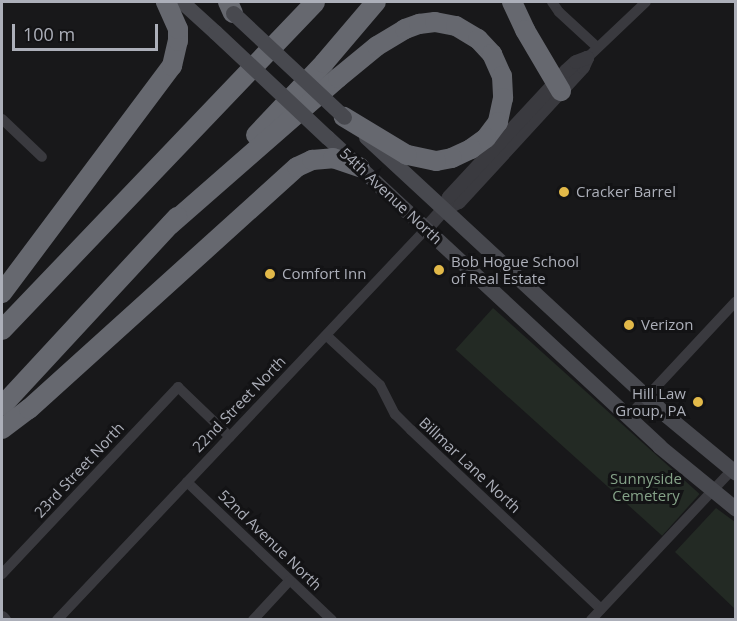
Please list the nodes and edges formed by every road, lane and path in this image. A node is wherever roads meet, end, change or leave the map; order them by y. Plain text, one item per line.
1 (166, 2) edge
2 (182, 2) edge
3 (297, 2) edge
4 (315, 2) edge
5 (376, 2) edge
6 (512, 2) edge
7 (552, 2) edge
8 (646, 2) edge
9 (227, 5) edge
10 (592, 53) junction
11 (561, 81) junction
12 (213, 110) junction
13 (344, 117) junction
14 (2, 119) edge
15 (42, 157) dead end
16 (359, 167) junction
17 (443, 210) junction
18 (170, 225) junction
19 (426, 229) junction
20 (2, 293) edge
21 (735, 301) edge
22 (2, 330) edge
23 (327, 336) junction
24 (646, 396) junction
25 (2, 406) edge
26 (628, 417) junction
27 (2, 429) edge
28 (230, 437) junction
29 (734, 472) edge
30 (187, 482) junction
31 (712, 490) junction
32 (735, 508) edge
33 (2, 574) edge
34 (290, 580) junction
35 (601, 609) junction
36 (57, 620) edge
37 (253, 620) edge
38 (332, 620) edge
39 (591, 620) edge

1 - 20 highway
2 - 16 main road, 54th Avenue North, bridge
3 - 12 highway
4 - 12 highway
5 - 18 highway
6 - 11 highway
7 - 10 street
8 - 10 street, 22nd Street North
9 - 13 main road, 54th Avenue North, bridge
10 - 11 street, 22nd Street North
10 - 11 street, 22nd Street North
11 - 17 street, 22nd Street North
12 - 22 highway
13 - 17 main road, 54th Avenue North
13 - 18 highway
14 - 15 street
16 - 19 main road, 54th Avenue North
16 - 27 highway
17 - 19 street, 22nd Street North
17 - 24 main road, 54th Avenue North
18 - 25 highway
19 - 23 street, 22nd Street North
19 - 26 main road, 54th Avenue North
21 - 24 street
23 - 28 street, 22nd Street North
23 - 35 street, Billmar Lane North
24 - 26 street
24 - 29 main road, 54th Avenue North
26 - 31 main road, 54th Avenue North
28 - 30 street, 22nd Street North
28 - 33 street, 23rd Street North
29 - 31 street
30 - 34 street, 52nd Avenue North
30 - 36 street, 22nd Street North
31 - 32 main road, 54th Avenue North
31 - 35 street
34 - 37 street
34 - 38 street, 52nd Avenue North
35 - 39 street

